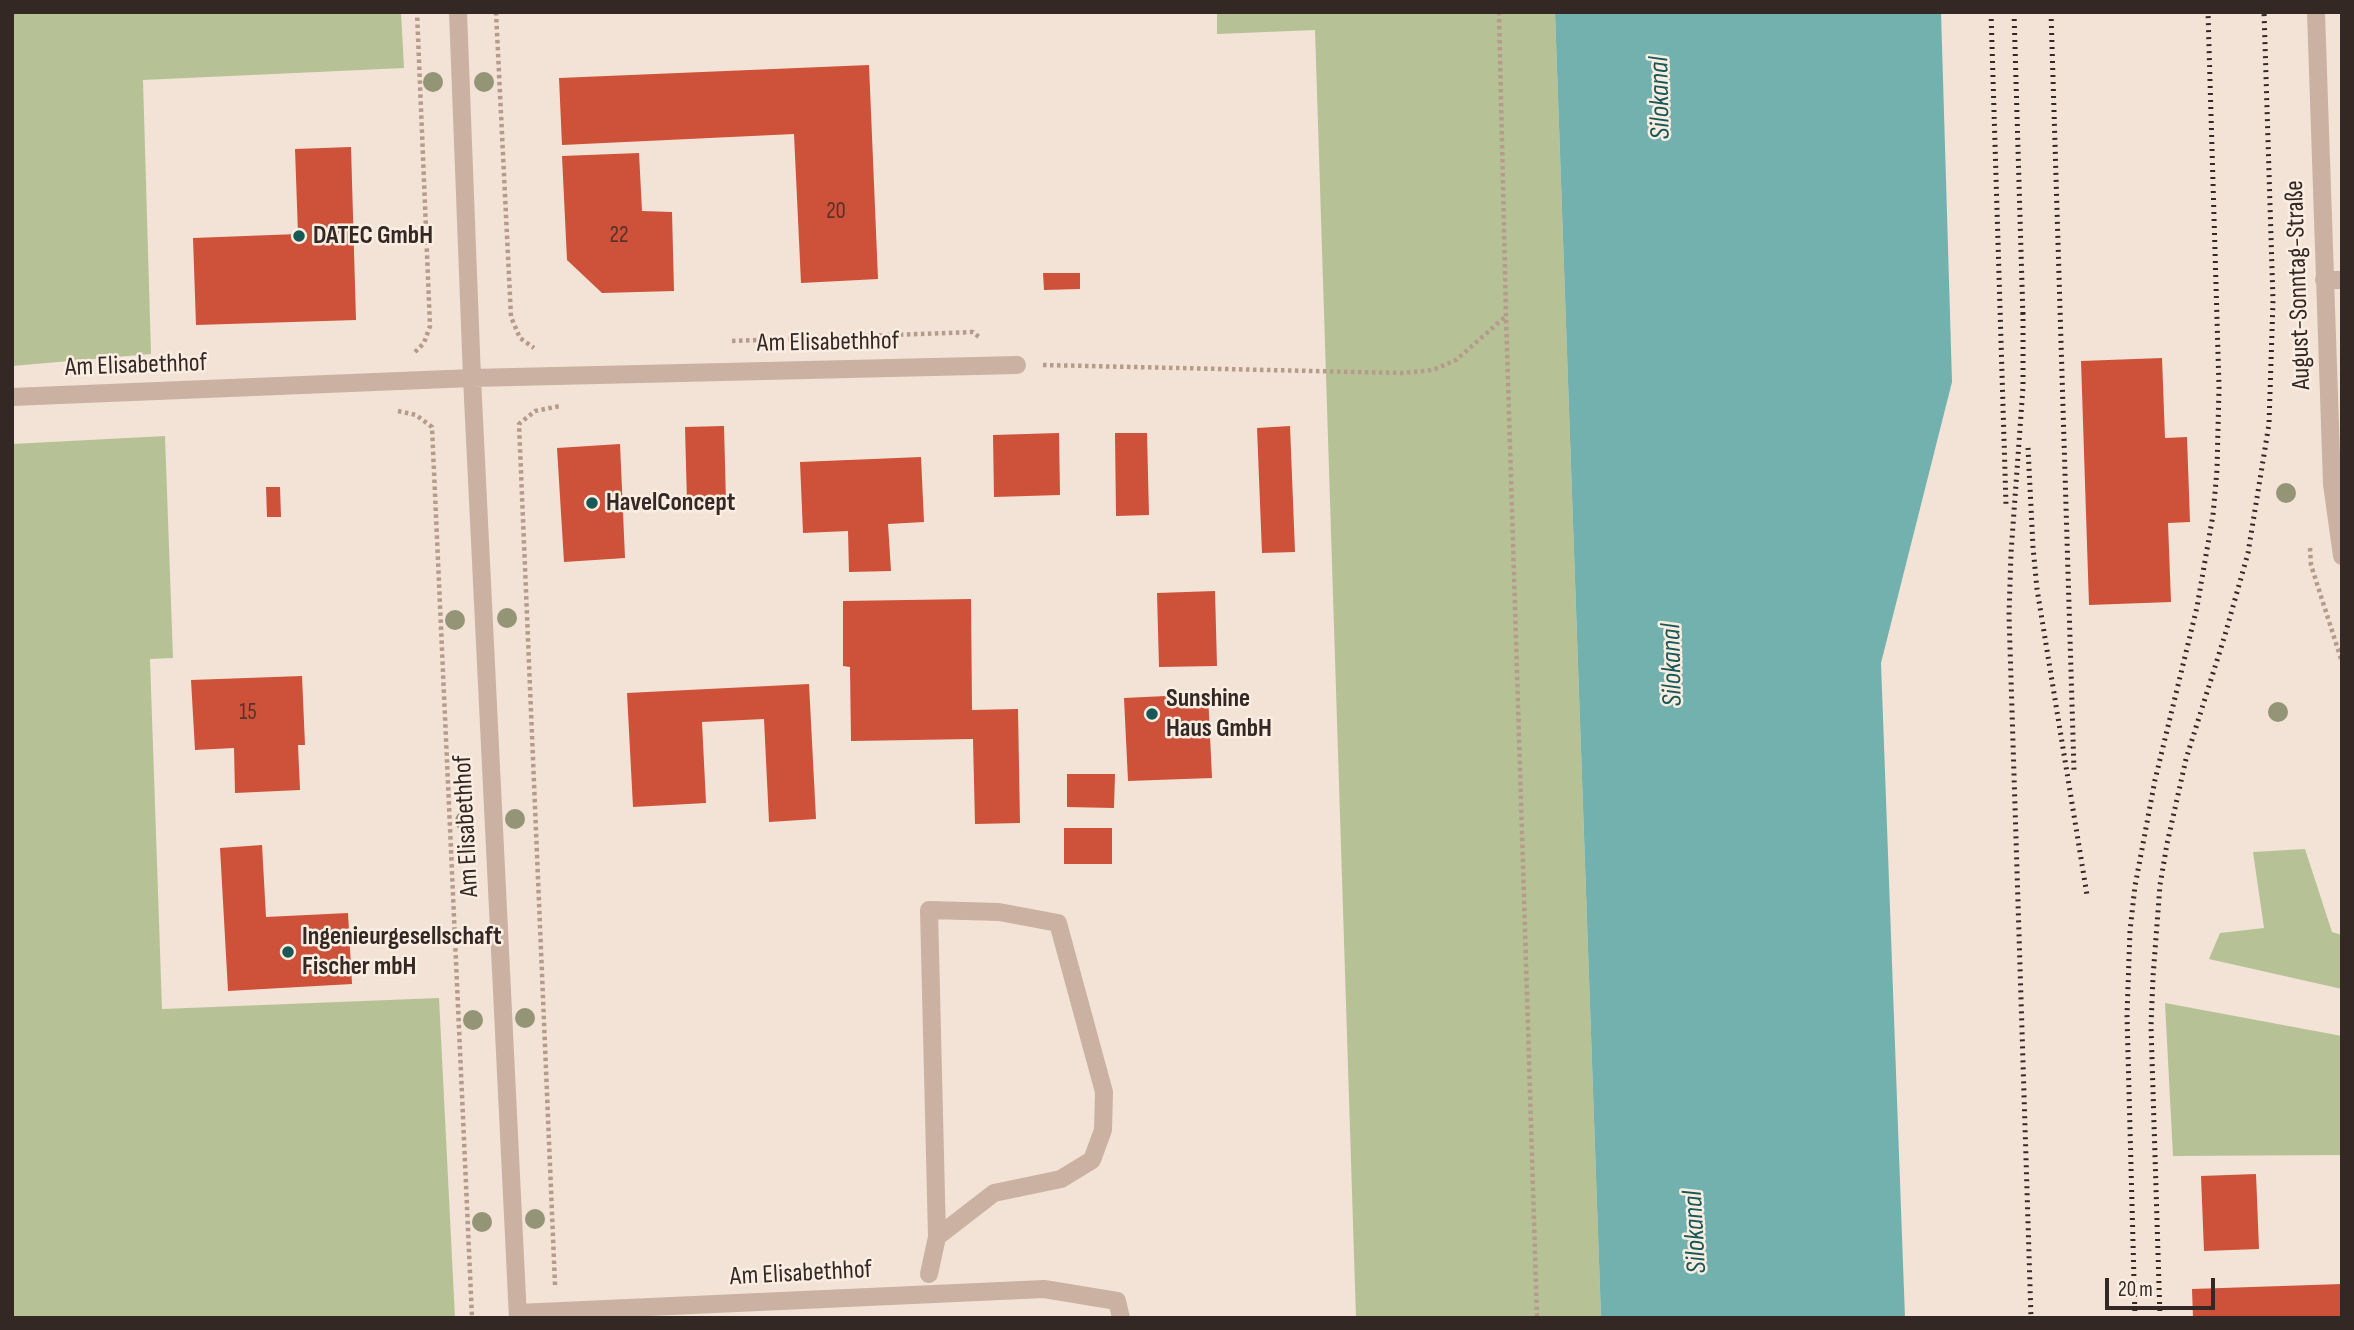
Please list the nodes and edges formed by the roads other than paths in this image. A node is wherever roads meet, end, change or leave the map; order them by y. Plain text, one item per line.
1 (458, 12) edge
2 (2316, 12) edge
3 (2333, 280) edge
4 (1017, 365) road end
5 (472, 378) junction
6 (12, 397) edge
7 (2342, 556) edge
8 (937, 1237) junction
9 (929, 1274) dead end
10 (518, 1316) edge
11 (1121, 1318) edge

1 - 5 street, Am Elisabethhof
2 - 3 street, August-Sonntag-Straße
3 - 7 street, August-Sonntag-Straße
4 - 5 street, Am Elisabethhof
5 - 6 street, Am Elisabethhof
5 - 10 street, Am Elisabethhof
8 - 8 street
8 - 9 street
10 - 11 street, Am Elisabethhof

